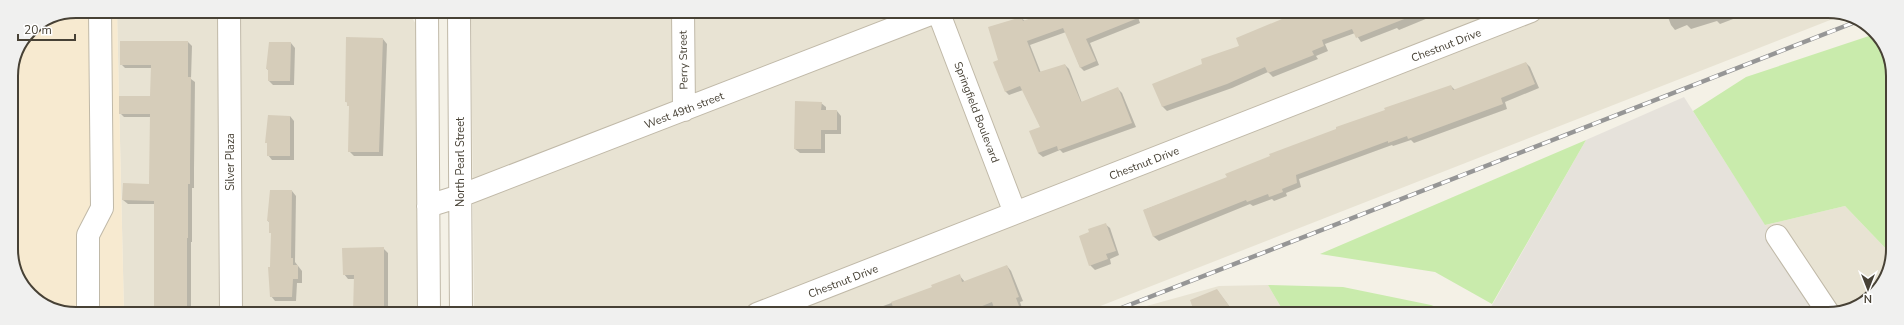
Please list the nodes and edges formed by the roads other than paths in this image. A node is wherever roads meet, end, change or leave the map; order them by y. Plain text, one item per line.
1 (100, 18) edge
2 (229, 18) edge
3 (427, 18) edge
4 (459, 18) edge
5 (683, 18) edge
6 (920, 18) edge
7 (941, 18) edge
8 (1516, 18) edge
9 (684, 110) junction
10 (460, 196) junction
11 (428, 206) junction
12 (1016, 213) junction
13 (1777, 236) dead end
14 (88, 307) edge
15 (231, 307) edge
16 (429, 307) edge
17 (461, 307) edge
18 (775, 307) edge
19 (1824, 307) edge

1 - 14 street
2 - 15 street, Silver Plaza
3 - 11 street
4 - 10 street, North Pearl Street
5 - 9 street, Perry Street
6 - 9 street, West 49th street
7 - 12 street, Springfield Boulevard
8 - 12 street, Chestnut Drive
9 - 10 street, West 49th street
10 - 11 street, West 49th street
10 - 17 street, North Pearl Street
11 - 16 street
12 - 18 street, Chestnut Drive
13 - 19 street

